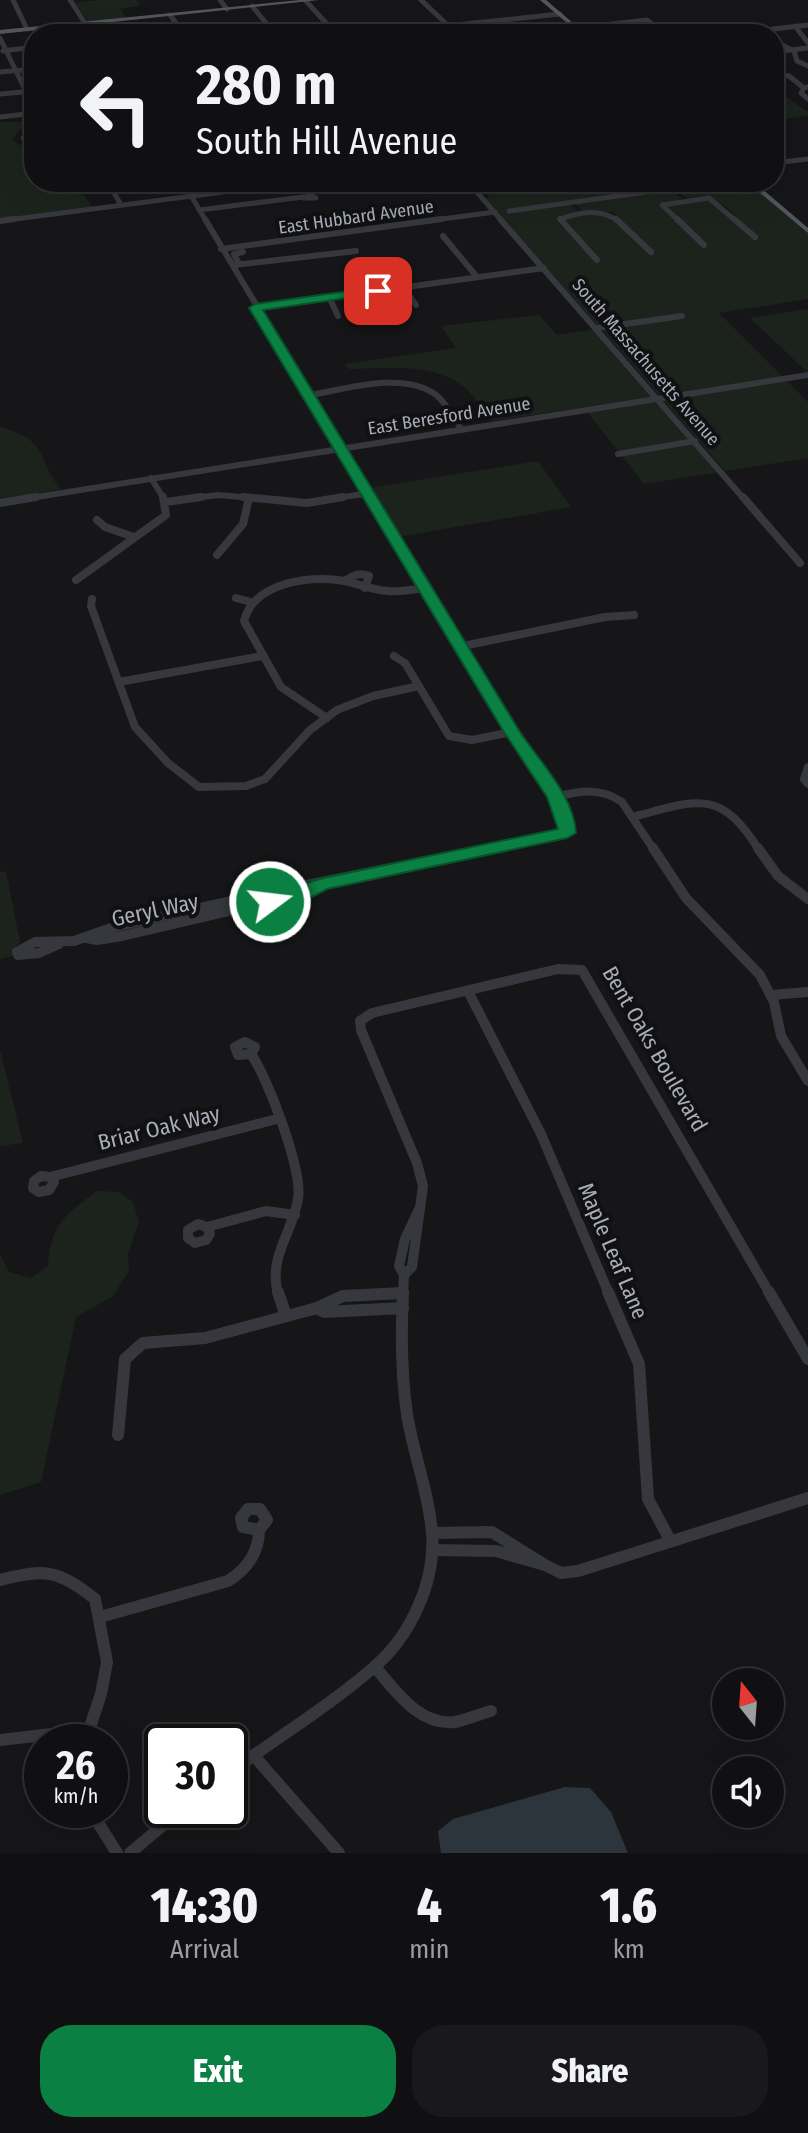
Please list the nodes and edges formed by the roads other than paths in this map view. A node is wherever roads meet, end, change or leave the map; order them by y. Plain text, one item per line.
1 (13, 0) edge
2 (70, 0) edge
3 (220, 0) edge
4 (316, 0) edge
5 (421, 0) edge
6 (543, 0) edge
7 (306, 1) edge
8 (252, 6) junction
9 (227, 9) junction
10 (560, 14) junction
11 (170, 15) junction
12 (85, 23) junction
13 (25, 24) edge
14 (75, 24) edge
15 (177, 24) edge
16 (267, 24) edge
17 (327, 24) edge
18 (447, 24) edge
19 (468, 24) edge
20 (572, 24) edge
21 (623, 24) edge
22 (652, 24) edge
23 (808, 25) edge
24 (795, 26) junction
25 (784, 27) edge
26 (24, 29) edge
27 (0, 32) edge
28 (0, 38) edge
29 (808, 45) edge
30 (784, 46) edge
31 (24, 48) edge
32 (3, 51) edge
33 (794, 51) junction
34 (784, 52) edge
35 (808, 66) edge
36 (24, 70) edge
37 (16, 71) junction
38 (0, 72) edge
39 (784, 75) edge
40 (24, 88) edge
41 (806, 88) edge
42 (24, 92) edge
43 (0, 94) edge
44 (808, 99) edge
45 (24, 112) edge
46 (0, 117) edge
47 (808, 159) edge
48 (784, 162) edge
49 (114, 192) edge
50 (189, 192) edge
51 (215, 192) edge
52 (477, 192) edge
53 (651, 192) edge
54 (676, 192) edge
55 (762, 192) edge
56 (192, 196) junction
57 (303, 197) dead end
58 (685, 200) junction
59 (572, 203) junction
60 (121, 205) junction
61 (199, 210) junction
62 (509, 211) dead end
63 (495, 212) junction
64 (583, 213) junction
65 (0, 221) edge
66 (808, 231) edge
67 (443, 236) dead end
68 (352, 237) dead end
69 (755, 237) dead end
70 (321, 238) junction
71 (704, 245) dead end
72 (221, 249) junction
73 (356, 251) dead end
74 (651, 252) dead end
75 (597, 260) dead end
76 (239, 264) junction
77 (231, 265) junction
78 (544, 268) junction
79 (477, 277) junction
80 (403, 287) junction
81 (329, 297) junction
82 (416, 305) dead end
83 (255, 308) junction
84 (338, 316) dead end
85 (682, 316) dead end
86 (597, 328) junction
87 (808, 375) edge
88 (310, 395) junction
89 (659, 399) junction
90 (462, 430) junction
91 (695, 441) junction
92 (340, 449) junction
93 (618, 454) dead end
94 (151, 478) junction
95 (370, 493) junction
96 (249, 498) junction
97 (166, 502) junction
98 (0, 503) edge
99 (97, 520) dead end
100 (134, 537) junction
101 (217, 555) dead end
102 (800, 563) dead end
103 (76, 580) dead end
104 (345, 581) junction
105 (365, 588) junction
106 (425, 588) junction
107 (236, 598) dead end
108 (92, 599) dead end
109 (251, 602) junction
110 (634, 615) dead end
111 (463, 646) junction
112 (262, 656) junction
113 (394, 656) dead end
114 (119, 682) junction
115 (419, 686) junction
116 (327, 718) junction
117 (512, 732) junction
118 (808, 767) edge
119 (808, 784) edge
120 (556, 797) junction
121 (632, 817) junction
122 (808, 899) edge
123 (59, 944) dead end
124 (468, 991) junction
125 (808, 992) edge
126 (771, 995) junction
127 (251, 1054) dead end
128 (808, 1081) edge
129 (277, 1119) junction
130 (50, 1177) dead end
131 (295, 1215) junction
132 (207, 1227) dead end
133 (403, 1293) junction
134 (317, 1308) junction
135 (403, 1308) junction
136 (286, 1316) junction
137 (808, 1359) edge
138 (118, 1435) dead end
139 (808, 1498) edge
140 (259, 1530) dead end
141 (432, 1533) junction
142 (670, 1540) junction
143 (432, 1550) junction
144 (545, 1565) junction
145 (0, 1580) edge
146 (100, 1617) junction
147 (375, 1667) junction
148 (491, 1711) dead end
149 (91, 1724) edge
150 (24, 1737) edge
151 (0, 1740) edge
152 (255, 1757) junction
153 (248, 1761) edge
154 (101, 1828) edge
155 (160, 1828) edge
156 (117, 1853) edge
157 (130, 1853) edge
158 (339, 1853) edge

1 - 13 street
2 - 12 street
3 - 9 street
4 - 7 main road
5 - 18 street
6 - 10 main road
7 - 8 main road
7 - 17 street
8 - 9 main road
8 - 16 street
9 - 11 main road
10 - 19 street
10 - 20 main road
11 - 12 main road
11 - 15 street
12 - 14 main road
21 - 22 street
23 - 24 street
24 - 25 street
24 - 29 street
26 - 27 main road
28 - 32 street
29 - 33 street
30 - 33 street
31 - 32 street
32 - 37 street
33 - 34 street
33 - 35 street
36 - 37 street
37 - 38 street
37 - 40 street
39 - 41 street
41 - 44 street
42 - 43 street
45 - 46 street
47 - 48 street
49 - 60 street
50 - 56 street
51 - 56 street
52 - 63 street, South Massachusetts Avenue
53 - 59 street
54 - 58 street
55 - 66 main road
56 - 60 street
56 - 61 street
57 - 61 street
58 - 69 street
58 - 71 street
59 - 62 street
59 - 64 street
60 - 65 street
61 - 72 street
63 - 70 street, East Hubbard Avenue
63 - 78 street, South Massachusetts Avenue
64 - 74 street
64 - 75 street
67 - 79 street
68 - 70 street
70 - 72 street, East Hubbard Avenue
70 - 76 street
72 - 77 street
73 - 76 street
76 - 77 street
77 - 83 street
78 - 79 street
78 - 86 street, South Massachusetts Avenue
79 - 80 street
80 - 81 street
80 - 82 street
81 - 83 street
81 - 84 street
83 - 88 street
85 - 86 street
86 - 89 street, South Massachusetts Avenue
87 - 89 street, East Beresford Avenue
88 - 90 street
88 - 92 street
89 - 90 street, East Beresford Avenue
89 - 91 street, South Massachusetts Avenue
90 - 92 street, East Beresford Avenue
91 - 93 street
91 - 102 street, South Massachusetts Avenue
92 - 94 street, East Beresford Avenue
92 - 95 street
94 - 97 street
94 - 98 street, East Beresford Avenue
95 - 96 street
95 - 106 street
96 - 97 street
96 - 101 street
97 - 100 street
99 - 100 street
100 - 103 street
104 - 105 street
104 - 105 street
104 - 109 street
105 - 106 street
106 - 111 street
107 - 109 street
108 - 114 street
109 - 112 street
110 - 111 street
111 - 117 street
112 - 114 street
112 - 116 street
113 - 115 street
114 - 116 street
115 - 116 street
115 - 117 street
117 - 120 street
118 - 119 street
120 - 121 street
120 - 123 street, Geryl Way
121 - 122 street
121 - 126 street
124 - 133 street, Bent Oaks Boulevard
124 - 137 street, Bent Oaks Boulevard
124 - 142 street, Maple Leaf Lane
125 - 126 street
126 - 128 street
127 - 129 street
129 - 130 street, Briar Oak Way
129 - 131 street
131 - 132 street
131 - 136 street
133 - 134 street
133 - 135 street, Bent Oaks Boulevard
134 - 135 street
134 - 136 street
135 - 141 street, Bent Oaks Boulevard
136 - 138 street
139 - 142 street
140 - 146 street
141 - 143 street, Bent Oaks Boulevard
141 - 144 street
142 - 144 street
143 - 144 street
143 - 147 street, Bent Oaks Boulevard
145 - 146 street
146 - 149 street
147 - 148 street
147 - 152 street, Bent Oaks Boulevard
150 - 151 street
152 - 153 street, Bent Oaks Boulevard
152 - 158 street
154 - 156 street
155 - 157 street

